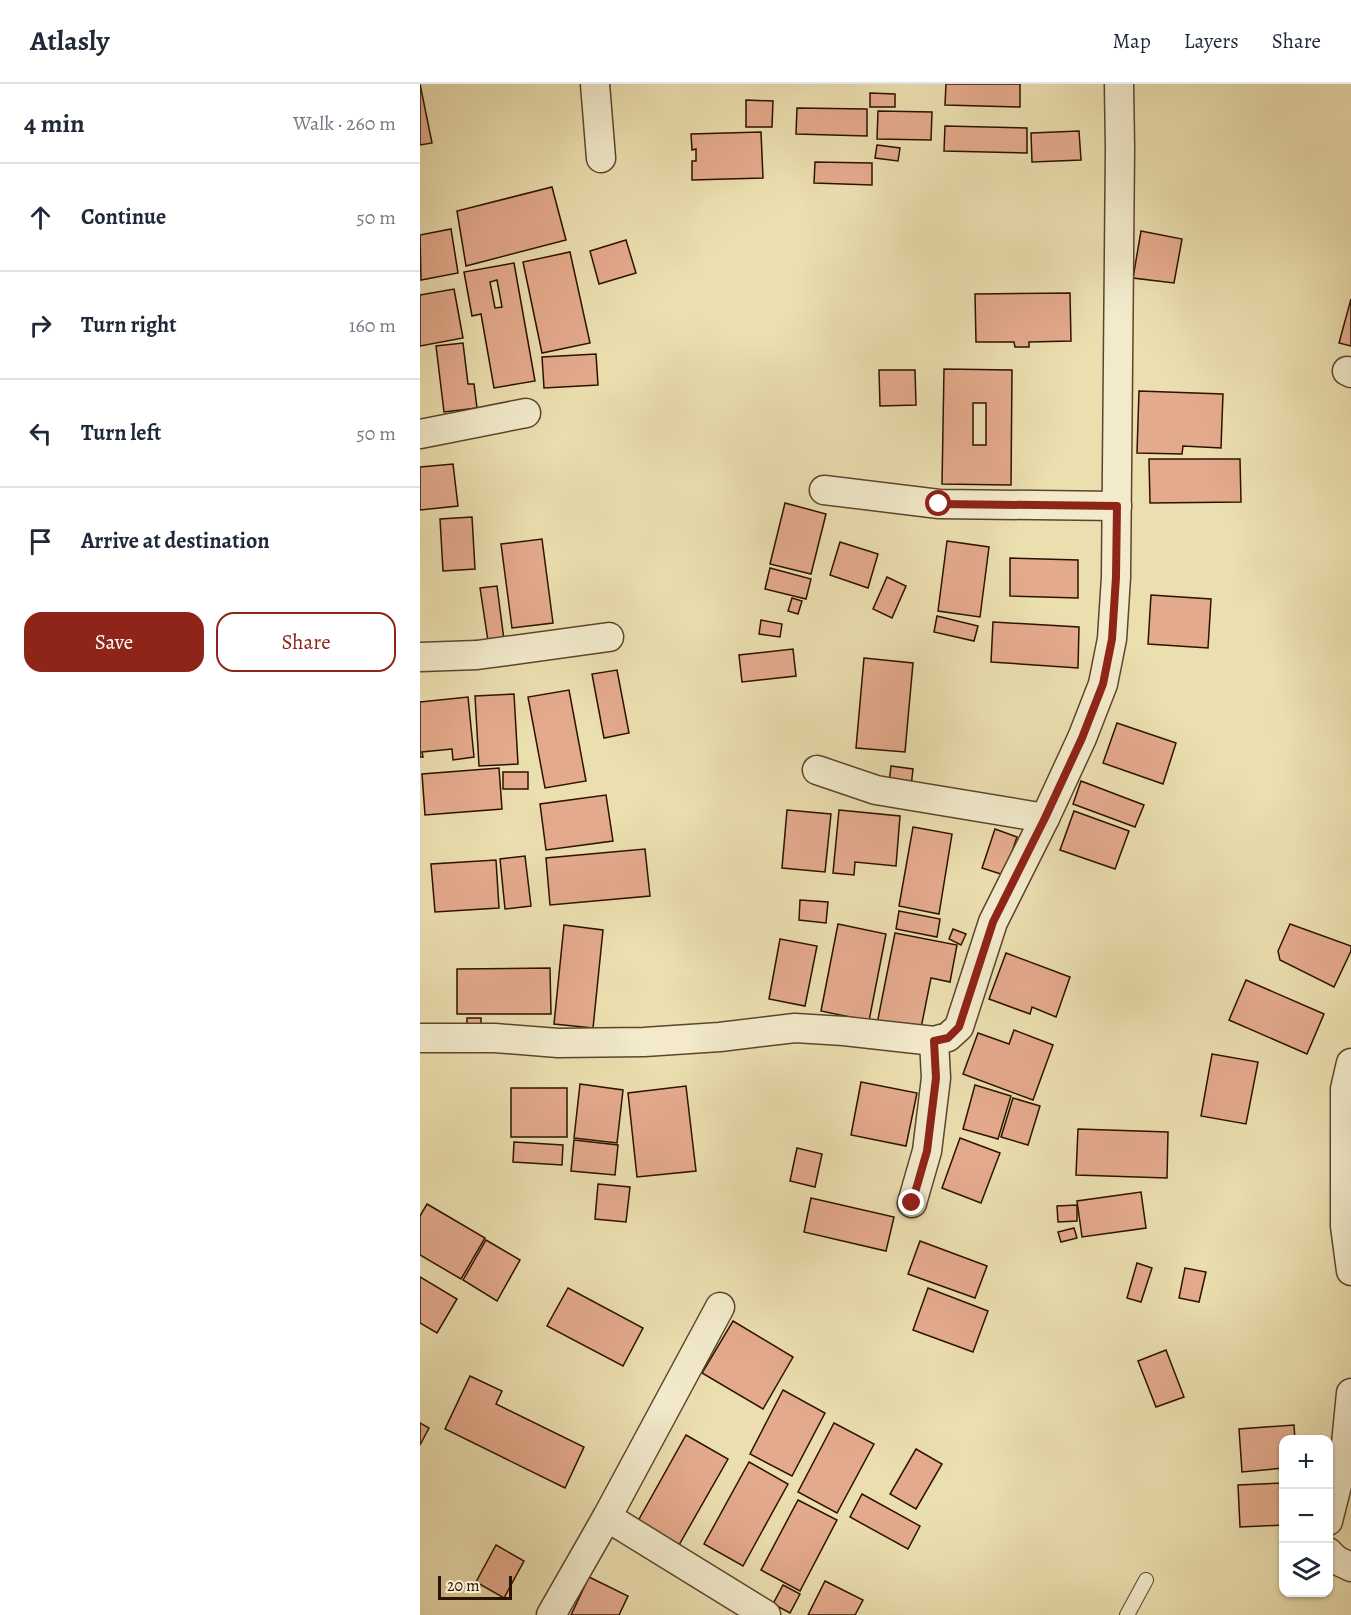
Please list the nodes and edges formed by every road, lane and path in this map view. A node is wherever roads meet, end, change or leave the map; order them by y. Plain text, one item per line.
1 (596, 84) edge
2 (1119, 84) edge
3 (601, 158) dead end
4 (526, 412) dead end
5 (420, 434) edge
6 (824, 490) dead end
7 (1117, 506) junction
8 (609, 637) dead end
9 (420, 657) edge
10 (817, 770) dead end
11 (1045, 818) junction
12 (420, 1038) edge
13 (934, 1041) junction
14 (1351, 1063) edge
15 (912, 1203) dead end
16 (1351, 1271) edge
17 (720, 1307) dead end
18 (1351, 1393) edge
19 (1333, 1504) edge
20 (607, 1516) junction
21 (1333, 1557) edge
22 (1351, 1568) edge
23 (1146, 1580) dead end
24 (551, 1615) edge
25 (766, 1615) edge
26 (1127, 1615) edge

1 - 3 street
2 - 7 street
4 - 5 street
6 - 7 street
7 - 11 street
8 - 9 street
10 - 11 street
11 - 13 street
12 - 13 street
13 - 15 street
14 - 16 street
17 - 20 street
18 - 19 street
20 - 24 street
20 - 25 street
21 - 22 street
23 - 26 lane

